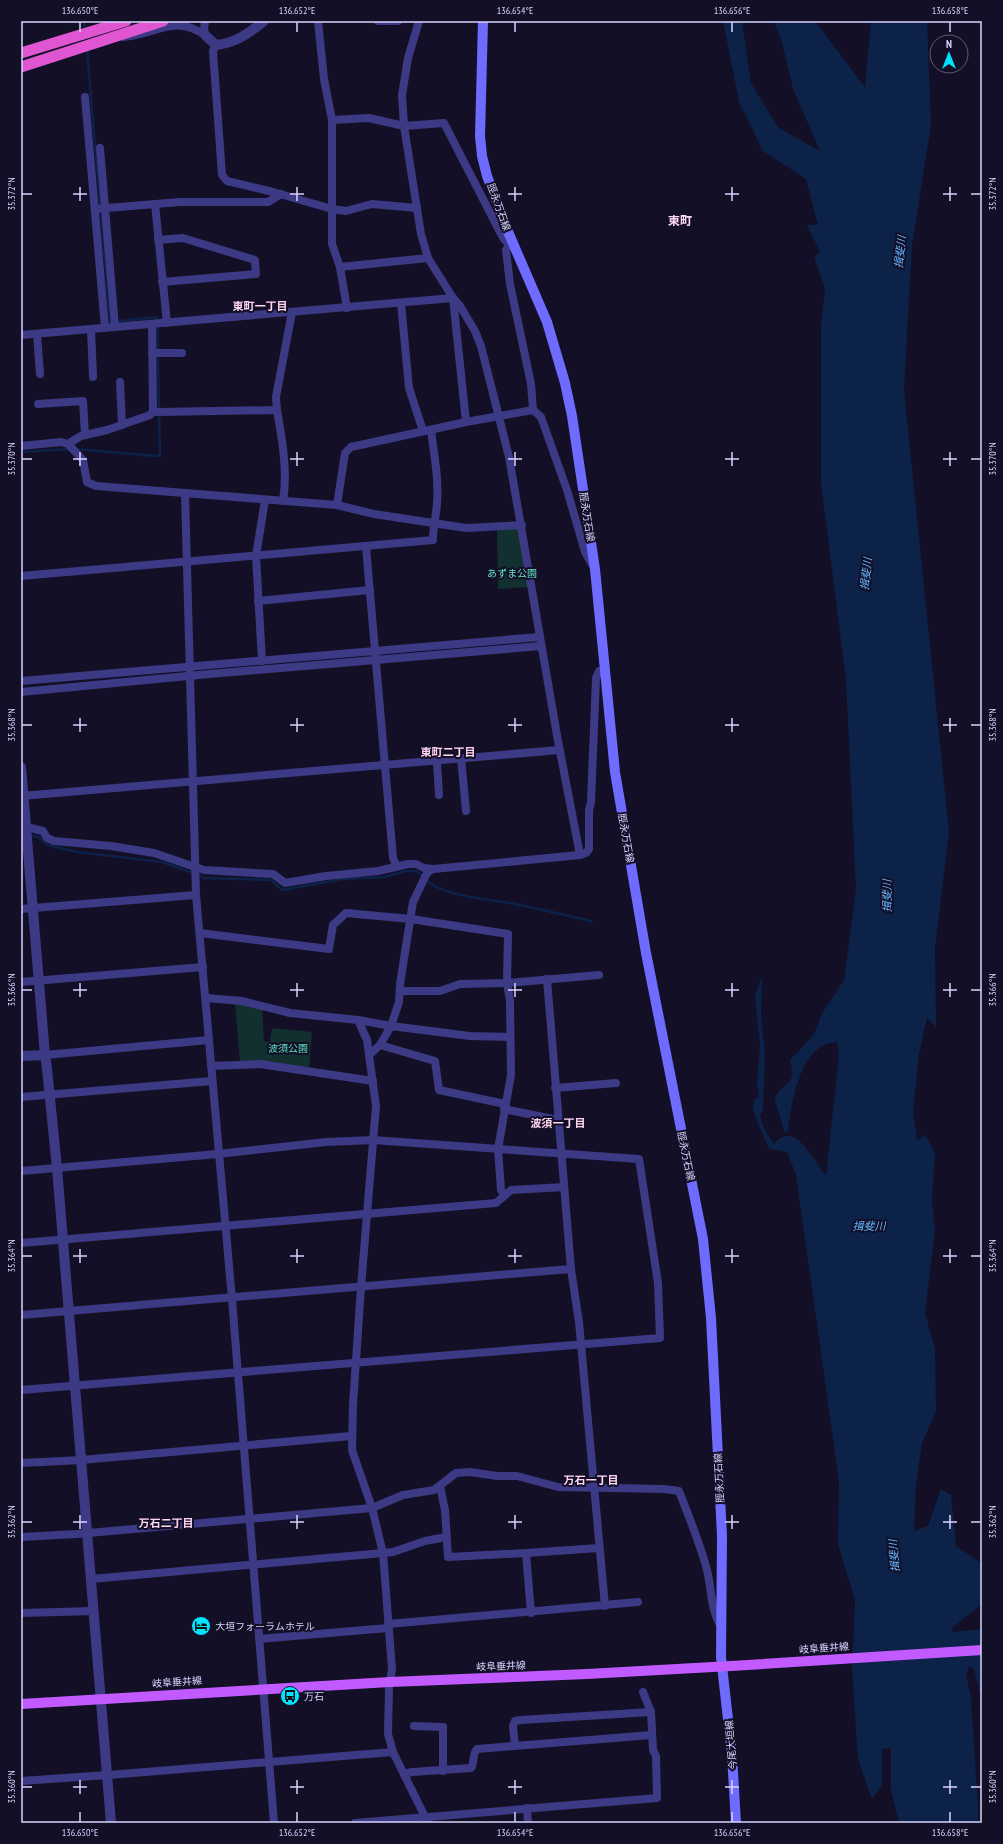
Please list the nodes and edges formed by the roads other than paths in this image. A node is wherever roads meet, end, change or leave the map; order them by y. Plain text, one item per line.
1 (110, 21) edge
2 (126, 21) edge
3 (163, 21) edge
4 (205, 21) edge
5 (264, 21) edge
6 (318, 21) edge
7 (378, 21) edge
8 (398, 21) edge
9 (418, 21) edge
10 (483, 21) edge
11 (96, 31) junction
12 (206, 36) junction
13 (114, 37) junction
14 (216, 44) junction
15 (21, 53) edge
16 (21, 67) edge
17 (85, 97) dead end
18 (332, 120) junction
19 (404, 126) junction
20 (100, 148) dead end
21 (281, 194) junction
22 (155, 204) junction
23 (106, 208) junction
24 (417, 208) junction
25 (95, 209) junction
26 (332, 210) junction
27 (158, 240) junction
28 (511, 244) junction
29 (428, 258) junction
30 (340, 267) junction
31 (162, 282) junction
32 (453, 298) junction
33 (401, 303) junction
34 (347, 308) junction
35 (292, 312) junction
36 (167, 323) junction
37 (152, 324) junction
38 (115, 327) junction
39 (105, 328) junction
40 (91, 330) junction
41 (37, 334) junction
42 (21, 336) edge
43 (182, 353) dead end
44 (152, 354) junction
45 (40, 374) dead end
46 (93, 377) dead end
47 (120, 382) dead end
48 (38, 404) dead end
49 (277, 410) junction
50 (534, 410) junction
51 (153, 411) junction
52 (499, 416) junction
53 (466, 422) junction
54 (122, 425) junction
55 (427, 431) junction
56 (85, 435) junction
57 (68, 444) junction
58 (21, 446) edge
59 (185, 494) junction
60 (265, 500) junction
61 (284, 501) junction
62 (337, 505) junction
63 (434, 523) junction
64 (522, 525) junction
65 (366, 547) junction
66 (256, 556) junction
67 (187, 562) junction
68 (595, 569) junction
69 (21, 576) edge
70 (370, 590) junction
71 (258, 600) junction
72 (539, 637) junction
73 (541, 646) junction
74 (376, 651) junction
75 (377, 660) junction
76 (262, 661) junction
77 (189, 667) junction
78 (606, 669) junction
79 (189, 676) junction
80 (21, 681) edge
81 (21, 692) edge
82 (559, 750) junction
83 (462, 758) junction
84 (437, 761) junction
85 (386, 765) junction
86 (21, 767) edge
87 (193, 781) junction
88 (439, 795) dead end
89 (22, 796) edge
90 (466, 811) dead end
91 (26, 827) junction
92 (580, 855) junction
93 (396, 866) junction
94 (195, 867) junction
95 (433, 868) junction
96 (196, 895) junction
97 (33, 908) junction
98 (21, 909) edge
99 (411, 919) junction
100 (200, 933) junction
101 (203, 967) junction
102 (599, 974) dead end
103 (547, 979) junction
104 (39, 981) junction
105 (21, 982) edge
106 (507, 983) junction
107 (400, 991) junction
108 (206, 998) junction
109 (358, 1020) junction
110 (391, 1026) junction
111 (510, 1037) junction
112 (209, 1040) junction
113 (380, 1045) junction
114 (45, 1055) junction
115 (369, 1055) junction
116 (21, 1056) edge
117 (211, 1066) junction
118 (212, 1081) junction
119 (373, 1081) junction
120 (616, 1083) dead end
121 (556, 1088) junction
122 (50, 1095) junction
123 (21, 1097) edge
124 (504, 1106) junction
125 (558, 1120) junction
126 (373, 1140) junction
127 (498, 1149) junction
128 (218, 1154) junction
129 (562, 1154) junction
130 (57, 1168) junction
131 (21, 1170) edge
132 (564, 1187) junction
133 (505, 1195) junction
134 (366, 1215) junction
135 (225, 1226) junction
136 (62, 1241) junction
137 (21, 1243) edge
138 (571, 1269) junction
139 (361, 1287) junction
140 (232, 1299) junction
141 (68, 1312) junction
142 (21, 1315) edge
143 (581, 1345) junction
144 (356, 1362) junction
145 (238, 1373) junction
146 (75, 1386) junction
147 (21, 1390) edge
148 (352, 1436) junction
149 (243, 1446) junction
150 (81, 1460) junction
151 (21, 1463) edge
152 (440, 1486) junction
153 (593, 1488) junction
154 (372, 1508) junction
155 (249, 1519) junction
156 (87, 1533) junction
157 (21, 1537) edge
158 (446, 1537) junction
159 (599, 1548) junction
160 (383, 1553) junction
161 (526, 1553) junction
162 (252, 1566) junction
163 (91, 1579) junction
164 (638, 1602) dead end
165 (605, 1606) junction
166 (93, 1611) junction
167 (21, 1612) edge
168 (531, 1613) junction
169 (388, 1626) junction
170 (721, 1627) junction
171 (259, 1639) junction
172 (982, 1650) edge
173 (727, 1666) junction
174 (390, 1682) junction
175 (264, 1689) junction
176 (643, 1692) dead end
177 (102, 1699) junction
178 (21, 1704) edge
179 (651, 1712) junction
180 (414, 1726) dead end
181 (652, 1735) junction
182 (515, 1746) junction
183 (393, 1752) junction
184 (270, 1762) junction
185 (443, 1770) junction
186 (404, 1774) junction
187 (108, 1775) junction
188 (21, 1780) edge
189 (527, 1808) junction
190 (427, 1820) edge
191 (111, 1823) edge
192 (274, 1823) edge
193 (355, 1823) edge
194 (528, 1823) edge
195 (736, 1823) edge

1 - 11 street
2 - 11 highway
3 - 13 highway
4 - 12 street
5 - 14 street
6 - 18 street
7 - 8 street
9 - 19 street
10 - 28 main road, 脛永万石線
11 - 15 highway
12 - 13 street
12 - 14 street
13 - 16 highway
14 - 21 street
17 - 25 street
18 - 19 street
18 - 26 street
19 - 24 street
19 - 28 street
20 - 23 street
21 - 22 street
21 - 26 street
22 - 23 street
22 - 27 street
23 - 25 street
23 - 38 street
24 - 26 street
24 - 29 street
25 - 39 street
26 - 30 street
27 - 31 street
27 - 31 street
28 - 50 street
28 - 68 main road, 脛永万石線
29 - 30 street
29 - 32 street
30 - 34 street
31 - 36 street
32 - 33 street
32 - 52 street
32 - 53 street
33 - 34 street
33 - 55 street
34 - 35 street
35 - 36 street
35 - 49 street
36 - 37 street
37 - 38 street
37 - 44 street
38 - 39 street
39 - 40 street
40 - 41 street
40 - 46 street
41 - 42 street
41 - 45 street
43 - 44 street
44 - 51 street
47 - 54 street
48 - 56 street
49 - 51 street
49 - 61 street
50 - 52 street
50 - 68 street
51 - 54 street
52 - 53 street
52 - 64 street
53 - 55 street
54 - 56 street
55 - 62 street
55 - 63 street
56 - 57 street
57 - 58 street
57 - 59 street
59 - 60 street
59 - 67 street
60 - 61 street
60 - 66 street
61 - 62 street
62 - 63 street
63 - 64 street
63 - 65 street
64 - 72 street
65 - 66 street
65 - 70 street
66 - 67 street
66 - 71 street
67 - 69 street
67 - 77 street
68 - 78 main road, 脛永万石線
70 - 71 street
70 - 74 street
71 - 76 street
72 - 73 street
72 - 74 street
73 - 75 street
73 - 82 street
74 - 75 street
74 - 76 street
75 - 79 street
75 - 85 street
76 - 77 street
77 - 79 street
77 - 80 street
78 - 92 street
78 - 170 main road, 脛永万石線
79 - 81 street
79 - 87 street
82 - 83 street
82 - 92 street
83 - 84 street
83 - 90 street
84 - 85 street
84 - 88 street
85 - 87 street
85 - 93 street
86 - 89 street
87 - 89 street
87 - 94 street
89 - 91 street
91 - 94 street
91 - 97 street
92 - 95 street
93 - 94 street
93 - 95 street
94 - 96 street
95 - 99 street
96 - 97 street
96 - 100 street
97 - 98 street
97 - 104 street
99 - 100 street
99 - 106 street
99 - 107 street
100 - 101 street
101 - 104 street
101 - 108 street
102 - 103 street
103 - 106 street
103 - 121 street
104 - 105 street
104 - 114 street
106 - 107 street
106 - 111 street
107 - 110 street
108 - 109 street
108 - 112 street
109 - 110 street
109 - 115 street
110 - 111 street
110 - 113 street
111 - 124 street
112 - 114 street
112 - 117 street
113 - 115 street
113 - 124 street
114 - 116 street
114 - 122 street
115 - 119 street
117 - 118 street
117 - 119 street
118 - 122 street
118 - 128 street
119 - 126 street
120 - 121 street
121 - 125 street
122 - 123 street
122 - 130 street
124 - 125 street
124 - 127 street
125 - 129 street
126 - 127 street
126 - 128 street
126 - 134 street
127 - 129 street
127 - 133 street
128 - 130 street
128 - 135 street
129 - 132 street
129 - 143 street
130 - 131 street
130 - 136 street
132 - 133 street
132 - 138 street
133 - 134 street
134 - 135 street
134 - 139 street
135 - 136 street
135 - 140 street
136 - 137 street
136 - 141 street
138 - 139 street
138 - 143 street
139 - 140 street
139 - 144 street
140 - 141 street
140 - 145 street
141 - 142 street
141 - 146 street
143 - 144 street
143 - 153 street
144 - 145 street
144 - 148 street
145 - 146 street
145 - 149 street
146 - 147 street
146 - 150 street
148 - 149 street
148 - 154 street
149 - 150 street
149 - 155 street
150 - 151 street
150 - 156 street
152 - 153 street
152 - 154 street
152 - 158 street
153 - 159 street
153 - 170 street
154 - 155 street
154 - 160 street
155 - 156 street
155 - 162 street
156 - 157 street
156 - 163 street
158 - 160 street
158 - 161 street
159 - 161 street
159 - 165 street
160 - 162 street
160 - 169 street
161 - 168 street
162 - 163 street
162 - 171 street
163 - 166 street
164 - 165 street
165 - 168 street
166 - 167 street
166 - 177 street
168 - 169 street
169 - 171 street
169 - 174 street
170 - 173 main road, 脛永万石線
171 - 175 street
172 - 173 main road, 岐阜垂井線
173 - 174 main road, 岐阜垂井線
173 - 195 main road, 今尾大垣線
174 - 175 main road, 岐阜垂井線
174 - 183 street
175 - 177 main road, 岐阜垂井線
175 - 184 street
176 - 179 street
177 - 178 main road, 岐阜垂井線
177 - 187 street
179 - 181 street
179 - 182 street
180 - 185 street
181 - 182 street
181 - 189 street
182 - 185 street
183 - 184 street
183 - 186 street
184 - 187 street
184 - 192 street
185 - 186 street
186 - 190 street
187 - 188 street
187 - 191 street
189 - 190 street
189 - 194 street
190 - 193 street

